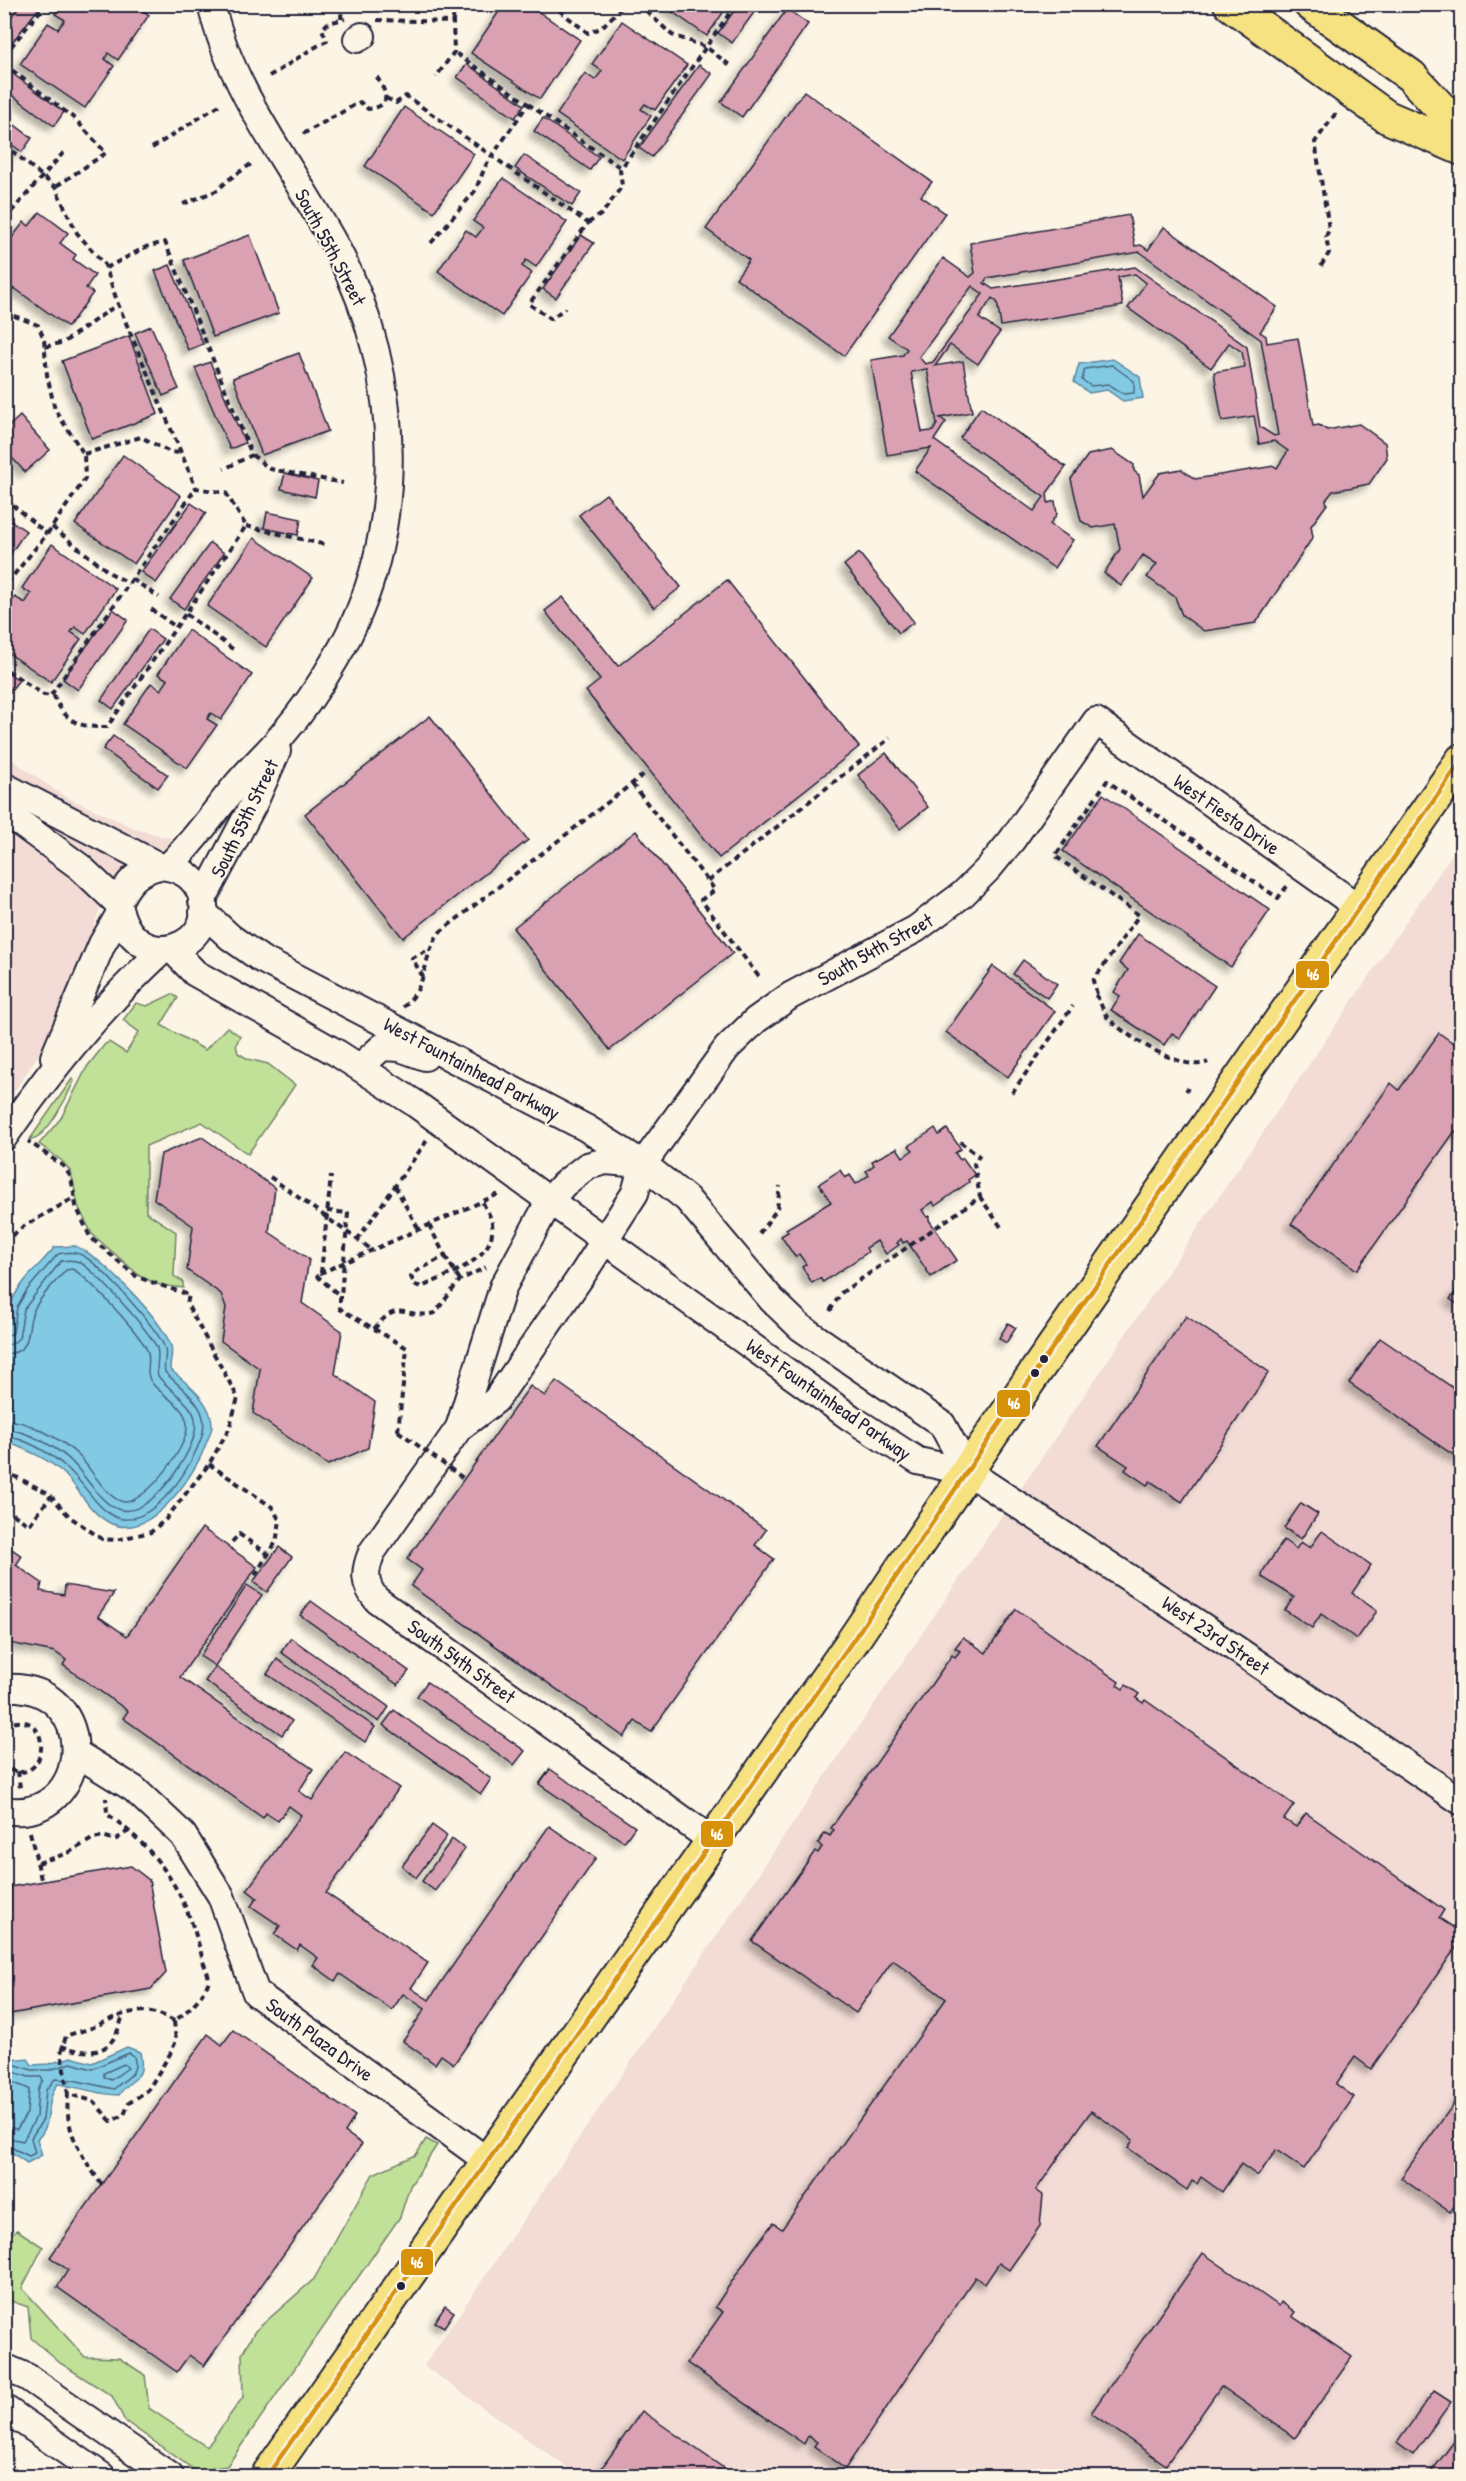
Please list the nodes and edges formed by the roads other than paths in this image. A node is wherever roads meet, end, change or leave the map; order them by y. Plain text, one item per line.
1 (210, 4) edge
2 (1230, 4) edge
3 (1311, 4) edge
4 (1461, 130) edge
5 (1461, 149) edge
6 (1096, 721) joint
7 (284, 733) junction
8 (1461, 760) edge
9 (4, 786) edge
10 (4, 811) edge
11 (164, 867) junction
12 (203, 907) junction
13 (1358, 907) junction
14 (119, 908) junction
15 (168, 949) junction
16 (469, 1065) junction
17 (360, 1067) junction
18 (44, 1079) junction
19 (7, 1133) edge
20 (643, 1164) junction
21 (550, 1200) junction
22 (603, 1239) junction
23 (459, 1428) junction
24 (968, 1472) junction
25 (4, 1688) edge
26 (76, 1753) junction
27 (1461, 1802) edge
28 (4, 1810) edge
29 (713, 1841) junction
30 (489, 2162) junction
31 (4, 2367) edge
32 (4, 2408) edge
33 (102, 2476) edge
34 (170, 2476) edge
35 (267, 2476) edge

1 - 7 street, South 55th Street
2 - 5 main road
3 - 4 main road
6 - 13 street, West Fiesta Drive
6 - 20 street, South 54th Street
7 - 11 street, South 55th Street
7 - 12 street, South 55th Street
8 - 13 main road
9 - 11 street
10 - 14 street
11 - 12 street
11 - 14 street
12 - 15 street
12 - 16 street, West Fountainhead Parkway
13 - 24 main road
14 - 15 street
14 - 18 street
15 - 17 street, West Fountainhead Parkway
15 - 18 street
16 - 17 street
16 - 20 street, West Fountainhead Parkway
17 - 21 street, West Fountainhead Parkway
18 - 19 street
20 - 21 street
20 - 22 street
20 - 24 street, West Fountainhead Parkway
21 - 22 street, West Fountainhead Parkway
21 - 23 street, South 54th Street
22 - 23 street, South 54th Street
22 - 24 street, West Fountainhead Parkway
23 - 29 street, South 54th Street
24 - 27 street, West 23rd Street
24 - 29 main road
25 - 26 street
26 - 28 street
26 - 30 street, South Plaza Drive
29 - 30 main road
30 - 35 main road
31 - 34 street
32 - 33 street

